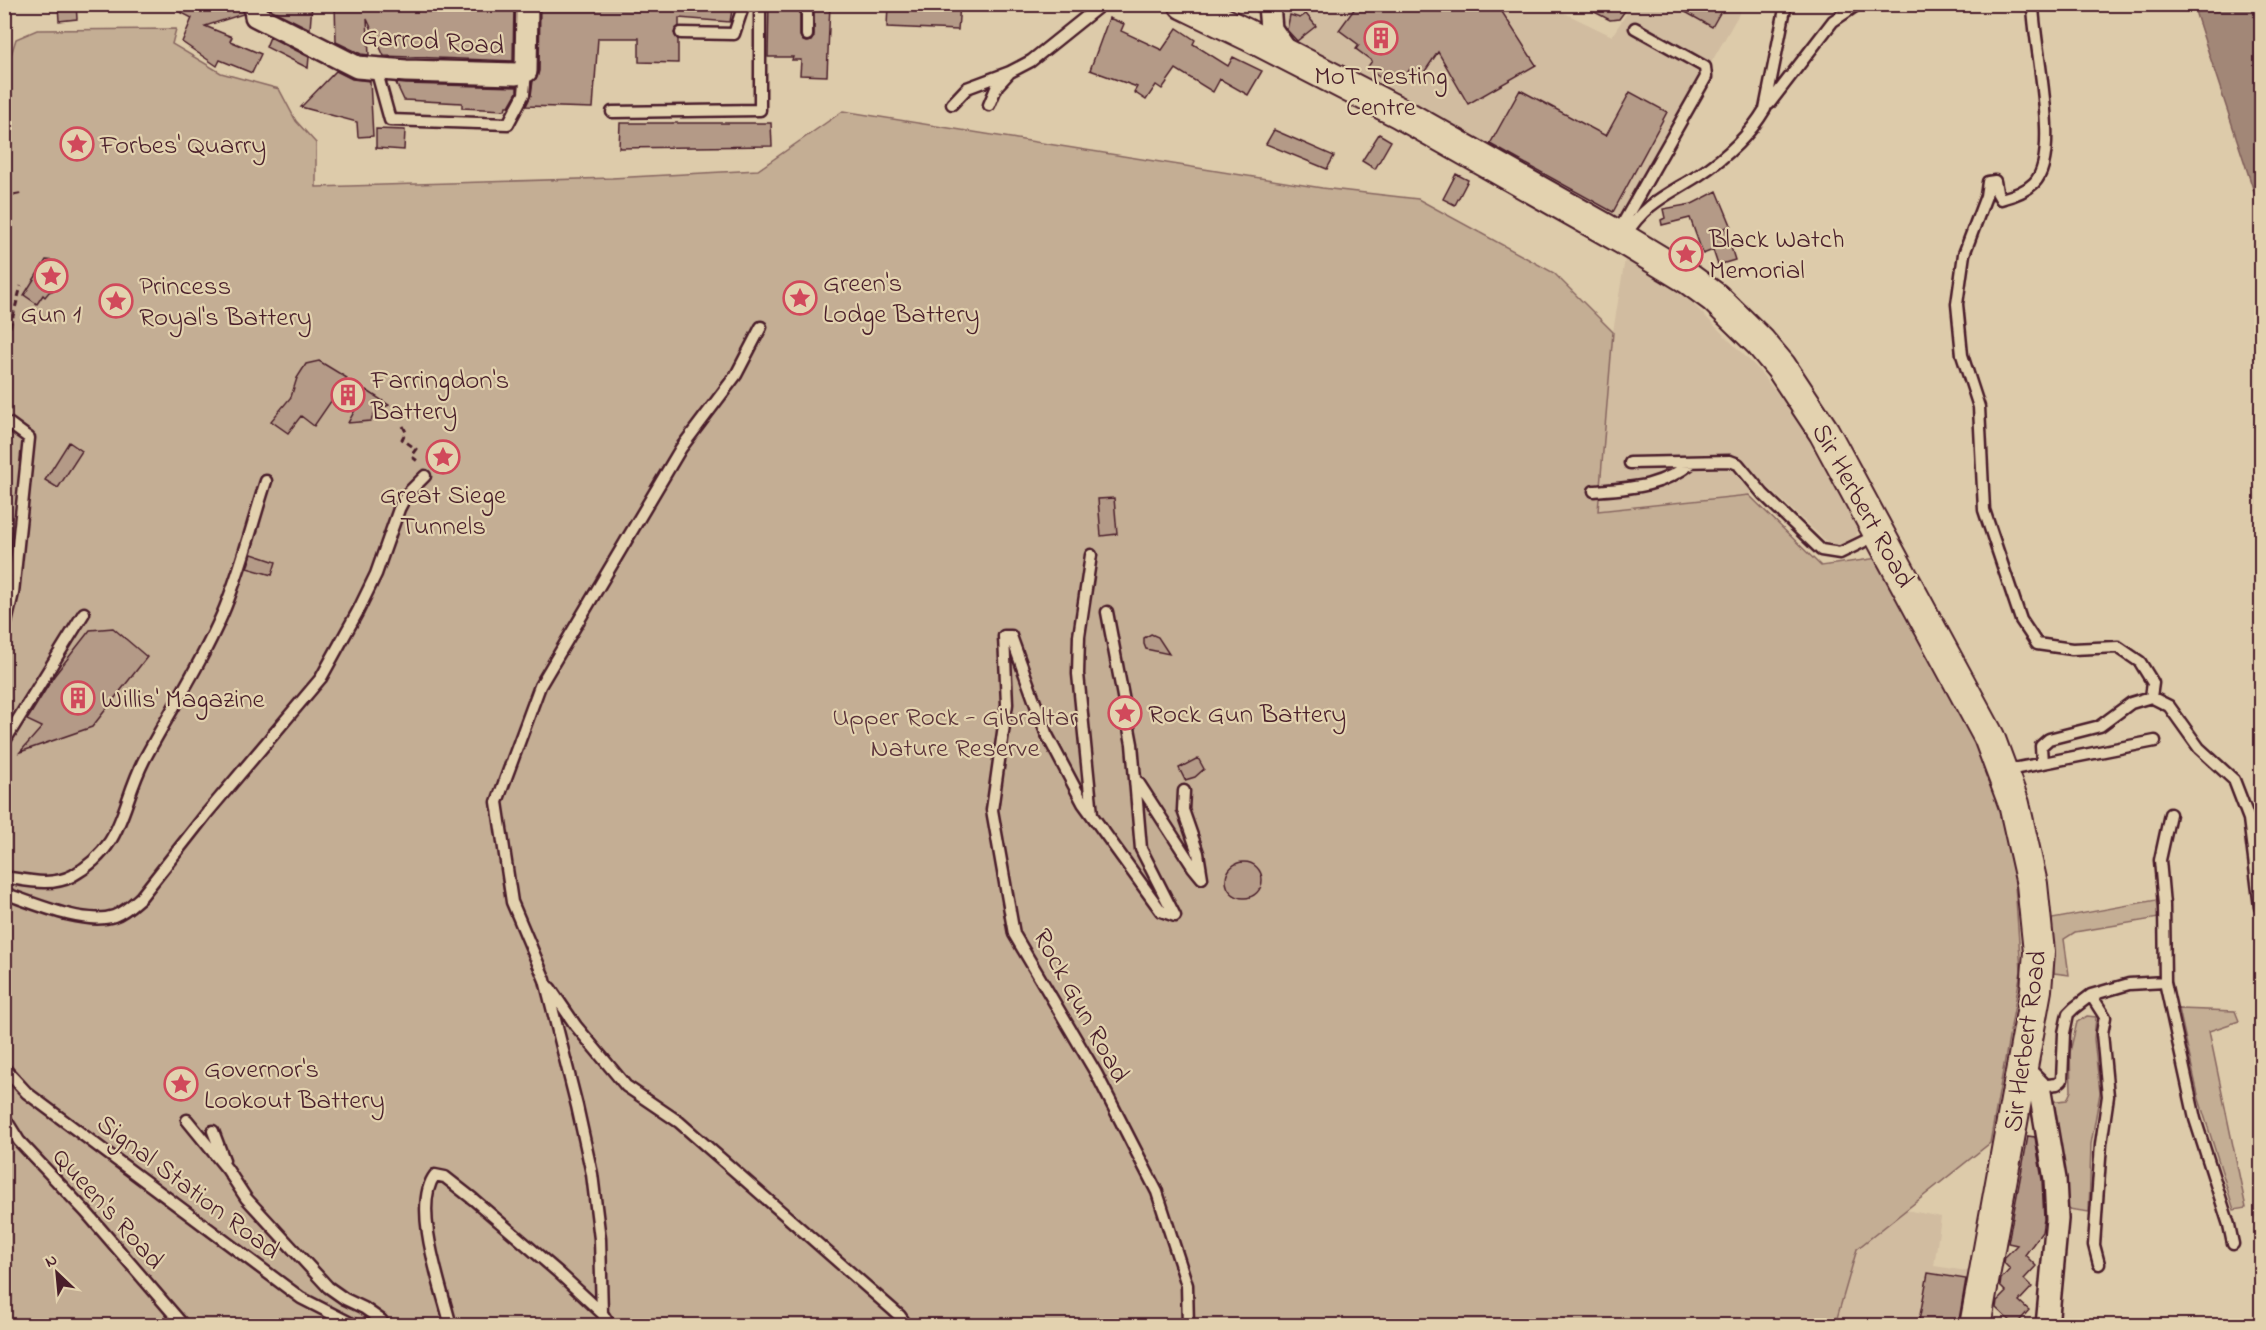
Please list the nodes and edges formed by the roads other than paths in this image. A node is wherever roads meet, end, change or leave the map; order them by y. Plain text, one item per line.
1 (254, 4) edge
2 (527, 4) edge
3 (744, 4) edge
4 (760, 4) edge
5 (807, 4) edge
6 (1102, 4) edge
7 (1184, 4) edge
8 (1786, 4) edge
9 (1857, 4) edge
10 (2033, 4) edge
11 (1269, 5) edge
12 (1635, 28) dead end
13 (681, 33) dead end
14 (807, 35) dead end
15 (1248, 35) junction
16 (1291, 58) junction
17 (376, 69) junction
18 (526, 72) junction
19 (1010, 72) junction
20 (952, 104) dead end
21 (988, 105) dead end
22 (1765, 109) junction
23 (612, 112) dead end
24 (1620, 237) junction
25 (761, 327) dead end
26 (10, 424) dead end
27 (1694, 462) junction
28 (1630, 463) dead end
29 (425, 476) dead end
30 (266, 481) dead end
31 (1594, 491) dead end
32 (1880, 534) junction
33 (1090, 555) dead end
34 (1107, 612) dead end
35 (84, 613) dead end
36 (4, 631) edge
37 (2151, 697) junction
38 (2154, 741) dead end
39 (4, 742) edge
40 (2042, 763) junction
41 (2002, 771) junction
42 (1136, 779) junction
43 (1184, 791) dead end
44 (2170, 814) dead end
45 (1092, 815) junction
46 (4, 877) edge
47 (4, 893) edge
48 (2260, 908) edge
49 (545, 980) junction
50 (2165, 982) junction
51 (2091, 995) junction
52 (4, 1068) edge
53 (2031, 1079) junction
54 (4, 1117) edge
55 (187, 1120) dead end
56 (213, 1131) dead end
57 (227, 1169) junction
58 (2233, 1244) dead end
59 (2099, 1264) dead end
60 (602, 1313) junction
61 (184, 1326) edge
62 (356, 1326) edge
63 (385, 1326) edge
64 (451, 1326) edge
65 (610, 1326) edge
66 (907, 1326) edge
67 (1188, 1326) edge
68 (1975, 1326) edge
69 (2047, 1326) edge

1 - 17 street, Garrod Road
2 - 18 street, Garrod Road
3 - 13 lane
4 - 23 lane
5 - 14 lane
6 - 19 lane
7 - 15 main road, Sir Herbert Road
8 - 22 lane
9 - 22 lane
10 - 37 lane
11 - 15 street
11 - 16 street
12 - 24 lane
15 - 16 main road, Sir Herbert Road
16 - 24 main road, Sir Herbert Road
17 - 18 street, Garrod Road
17 - 18 lane
19 - 20 lane
19 - 21 lane
22 - 24 lane
24 - 32 main road, Sir Herbert Road
25 - 49 lane
26 - 36 lane
27 - 28 lane
27 - 31 lane
27 - 32 lane
29 - 47 lane
30 - 46 lane
32 - 41 main road, Sir Herbert Road
33 - 45 lane
34 - 42 lane
35 - 39 lane
37 - 40 lane
37 - 48 lane
38 - 40 lane
40 - 41 lane
41 - 53 main road, Sir Herbert Road
42 - 43 lane
42 - 45 lane, Rock Gun Road
44 - 50 lane
45 - 67 lane, Rock Gun Road
49 - 60 lane
49 - 66 lane
50 - 51 lane
50 - 58 lane
51 - 53 lane
51 - 59 lane
52 - 62 lane, Signal Station Road
53 - 68 main road, Sir Herbert Road
53 - 69 street
54 - 61 lane, Queen's Road
55 - 57 lane
56 - 57 lane
57 - 63 lane
60 - 64 lane
60 - 65 lane

